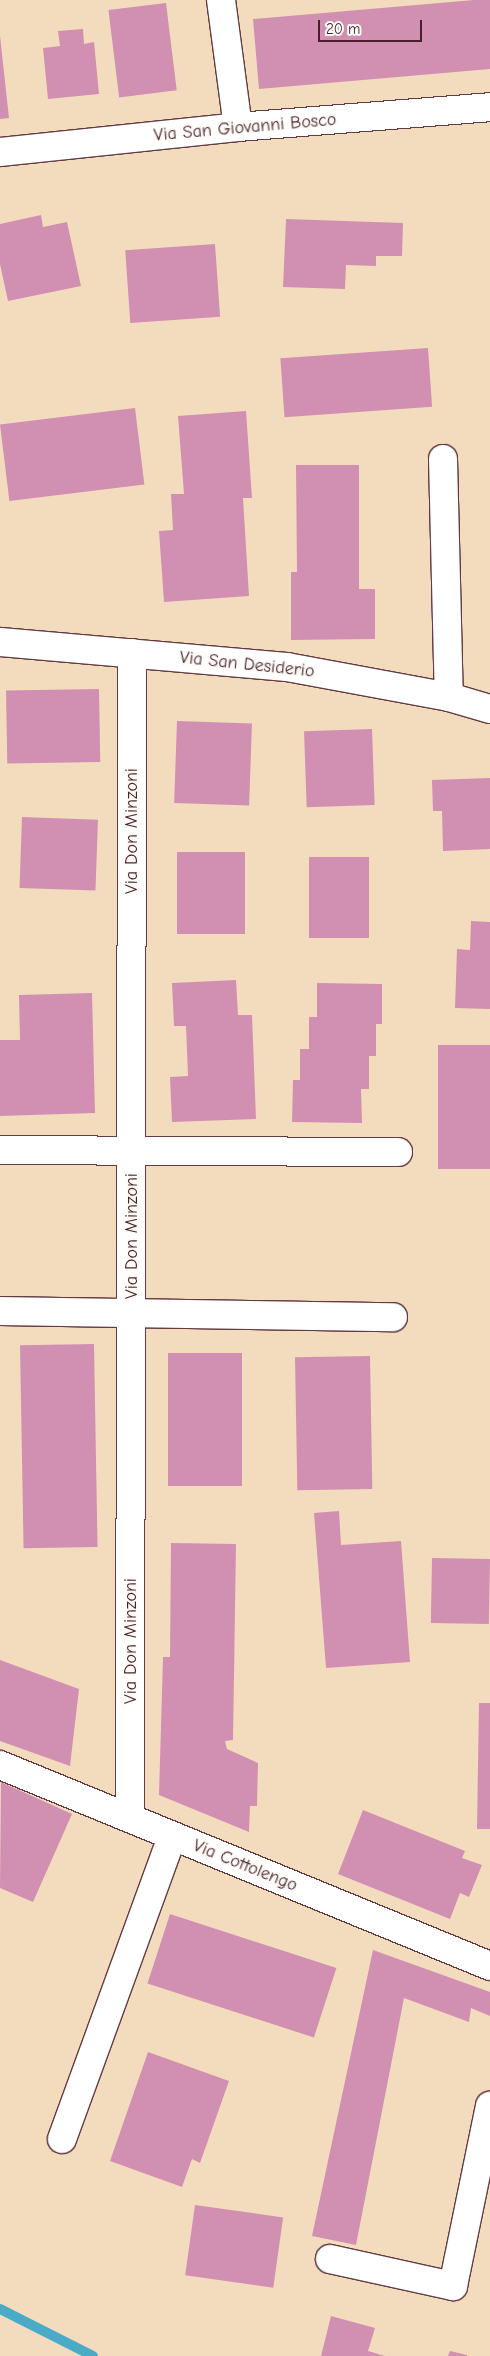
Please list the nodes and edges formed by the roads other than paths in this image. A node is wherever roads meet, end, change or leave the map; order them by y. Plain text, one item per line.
1 (221, 0) edge
2 (490, 107) edge
3 (238, 127) junction
4 (0, 152) edge
5 (443, 460) dead end
6 (0, 642) edge
7 (132, 653) junction
8 (449, 697) junction
9 (490, 709) edge
10 (0, 1150) edge
11 (132, 1151) junction
12 (398, 1152) dead end
13 (0, 1311) edge
14 (132, 1314) junction
15 (393, 1318) dead end
16 (0, 1765) edge
17 (130, 1818) junction
18 (172, 1836) junction
19 (490, 1966) edge
20 (490, 2106) edge
21 (62, 2139) dead end
22 (330, 2259) dead end

1 - 3 street
2 - 3 street, Via San Giovanni Bosco
3 - 4 street, Via San Giovanni Bosco
5 - 8 street
6 - 7 street, Via San Desiderio
7 - 8 street, Via San Desiderio
7 - 11 street, Via Don Minzoni
8 - 9 street, Via San Desiderio
10 - 11 street
11 - 12 street
11 - 14 street, Via Don Minzoni
13 - 14 street
14 - 15 street
14 - 17 street, Via Don Minzoni
16 - 17 street, Via Cottolengo
17 - 18 street, Via Cottolengo
18 - 19 street, Via Cottolengo
18 - 21 street
20 - 22 street

